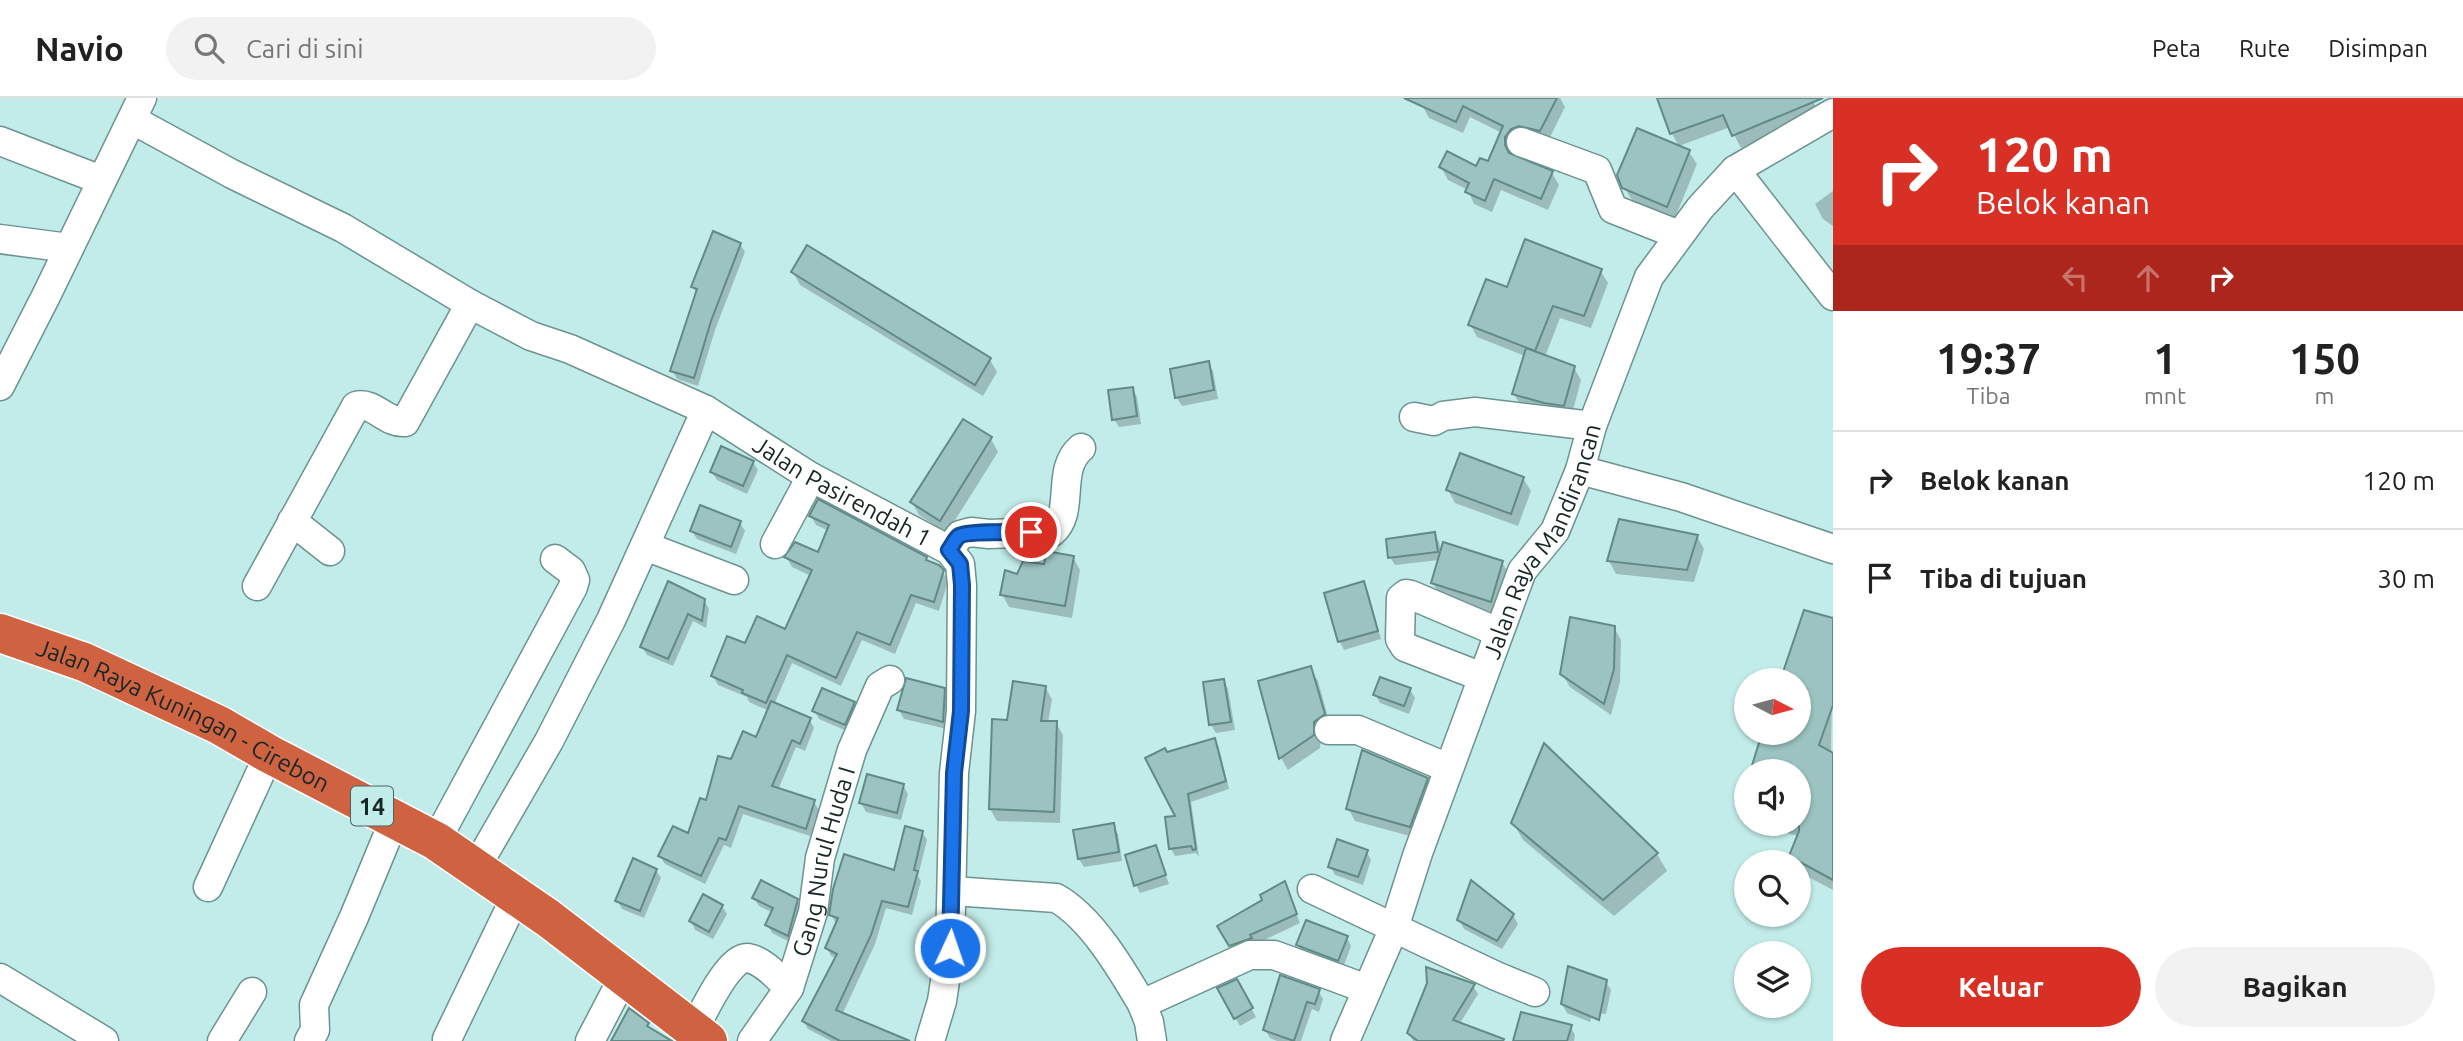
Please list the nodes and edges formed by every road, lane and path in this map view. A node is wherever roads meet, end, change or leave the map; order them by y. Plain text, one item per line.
1 (137, 109) edge
2 (1833, 113) edge
3 (0, 141) edge
4 (1521, 142) dead end
5 (1735, 170) junction
6 (101, 180) junction
7 (1679, 235) junction
8 (0, 239) edge
9 (69, 248) junction
10 (1833, 296) edge
11 (470, 304) junction
12 (0, 386) edge
13 (706, 410) junction
14 (1414, 417) dead end
15 (1592, 426) junction
16 (1081, 448) dead end
17 (1580, 470) junction
18 (811, 477) junction
19 (292, 521) junction
20 (775, 544) dead end
21 (645, 546) junction
22 (1833, 549) edge
23 (949, 550) junction
24 (330, 551) dead end
25 (555, 559) dead end
26 (734, 580) dead end
27 (257, 586) dead end
28 (1498, 632) junction
29 (0, 633) edge
30 (1482, 677) junction
31 (890, 680) dead end
32 (1329, 730) dead end
33 (269, 754) junction
34 (1448, 768) junction
35 (395, 818) junction
36 (436, 841) junction
37 (475, 869) junction
38 (208, 887) dead end
39 (1312, 889) dead end
40 (953, 891) junction
41 (516, 896) junction
42 (1394, 928) junction
43 (624, 976) junction
44 (0, 978) edge
45 (789, 988) junction
46 (1367, 989) junction
47 (252, 992) dead end
48 (1535, 992) dead end
49 (1142, 1004) junction
50 (701, 1036) edge
51 (447, 1039) dead end
52 (104, 1041) edge
53 (222, 1041) edge
54 (309, 1041) edge
55 (590, 1041) edge
56 (752, 1041) edge
57 (930, 1041) edge
58 (1152, 1041) edge
59 (1345, 1041) edge

1 - 6 street
1 - 11 street, Jalan Pasirendah 1
2 - 5 street, Jalan Raya Mandirancan
3 - 6 street
4 - 7 street
5 - 7 street, Jalan Raya Mandirancan
5 - 10 street
6 - 9 street
7 - 15 street, Jalan Raya Mandirancan
8 - 9 street
9 - 12 street
11 - 13 street, Jalan Pasirendah 1
11 - 19 street
13 - 18 street, Jalan Pasirendah 1
13 - 21 street
14 - 15 street
15 - 17 street, Jalan Raya Mandirancan
16 - 23 street
17 - 22 street
17 - 28 street, Jalan Raya Mandirancan
18 - 20 street
18 - 23 street, Jalan Pasirendah 1
19 - 24 street
19 - 27 street
21 - 26 street
21 - 37 street
23 - 40 street, Jalan Pasirendah 1
25 - 36 street
28 - 30 street, Jalan Raya Mandirancan
28 - 30 street
29 - 33 highway, Jalan Raya Kuningan - Cirebon / 14
30 - 34 street, Jalan Raya Mandirancan
31 - 45 street, Gang Nurul Huda I
32 - 34 street
33 - 35 highway, Jalan Raya Kuningan - Cirebon / 14
33 - 38 street
34 - 42 street, Jalan Raya Mandirancan
35 - 36 highway, Jalan Raya Kuningan - Cirebon / 14
35 - 54 street
36 - 37 highway, Jalan Raya Kuningan - Cirebon / 14
37 - 41 highway, Jalan Raya Kuningan - Cirebon / 14
39 - 42 street
40 - 49 street
40 - 57 street, Jalan Pasirendah 1
41 - 43 highway, Jalan Raya Kuningan - Cirebon / 14
41 - 51 street
42 - 46 street, Jalan Raya Mandirancan
42 - 48 street
43 - 50 highway, Jalan Raya Kuningan - Cirebon / 14
43 - 55 street
44 - 52 street
45 - 50 street
45 - 56 street, Gang Nurul Huda I
46 - 49 street
46 - 59 street, Jalan Raya Mandirancan
47 - 53 street
49 - 58 street

